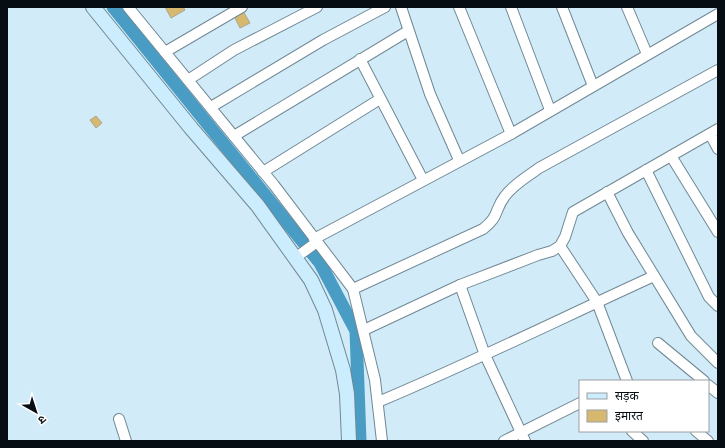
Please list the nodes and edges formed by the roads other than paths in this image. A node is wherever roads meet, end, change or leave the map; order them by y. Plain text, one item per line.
1 (93, 7) edge
2 (128, 7) edge
3 (242, 7) edge
4 (317, 7) edge
5 (384, 7) edge
6 (401, 7) edge
7 (459, 7) edge
8 (510, 7) edge
9 (562, 7) edge
10 (627, 7) edge
11 (718, 14) edge
12 (408, 31) junction
13 (165, 52) junction
14 (647, 54) junction
15 (360, 60) junction
16 (718, 70) edge
17 (188, 80) junction
18 (593, 86) junction
19 (380, 99) junction
20 (212, 107) junction
21 (550, 110) junction
22 (714, 131) edge
23 (511, 134) junction
24 (234, 136) junction
25 (718, 149) edge
26 (671, 156) junction
27 (459, 160) junction
28 (646, 170) junction
29 (264, 172) junction
30 (423, 180) junction
31 (607, 192) junction
32 (718, 232) edge
33 (314, 242) junction
34 (560, 246) junction
35 (299, 256) junction
36 (654, 276) junction
37 (460, 285) junction
38 (353, 289) junction
39 (597, 302) junction
40 (718, 306) edge
41 (364, 330) junction
42 (658, 343) dead end
43 (486, 355) junction
44 (718, 363) edge
45 (628, 380) edge
46 (703, 380) edge
47 (709, 386) edge
48 (718, 393) edge
49 (378, 402) junction
50 (579, 404) edge
51 (118, 419) dead end
52 (633, 432) edge
53 (697, 432) edge
54 (523, 437) edge
55 (126, 441) edge
56 (349, 441) edge
57 (382, 441) edge
58 (504, 441) edge
59 (643, 441) edge
60 (708, 441) edge

1 - 35 street
2 - 13 street
3 - 13 street
4 - 17 street
5 - 20 street
6 - 12 street
7 - 23 street
8 - 21 street
9 - 18 street
10 - 14 street
11 - 14 street
12 - 15 street
12 - 27 street
13 - 17 street
14 - 18 street
15 - 19 street
15 - 24 street
16 - 38 street
17 - 20 street
18 - 21 street
19 - 29 street
19 - 30 street
20 - 24 street
21 - 23 street
22 - 25 street
22 - 26 street
23 - 27 street
24 - 29 street
26 - 28 street
26 - 32 street
27 - 30 street
28 - 31 street
28 - 40 street
29 - 33 street
30 - 33 street
31 - 34 street
31 - 36 street
33 - 35 street
33 - 38 street
34 - 37 street
34 - 39 street
35 - 56 street
36 - 39 street
36 - 44 street
37 - 41 street
37 - 43 street
38 - 41 street
39 - 43 street
39 - 45 street
41 - 49 street
42 - 46 street
43 - 49 street
43 - 54 street
47 - 48 street
49 - 57 street
50 - 54 street
51 - 55 street
52 - 59 street
53 - 60 street
54 - 58 street

